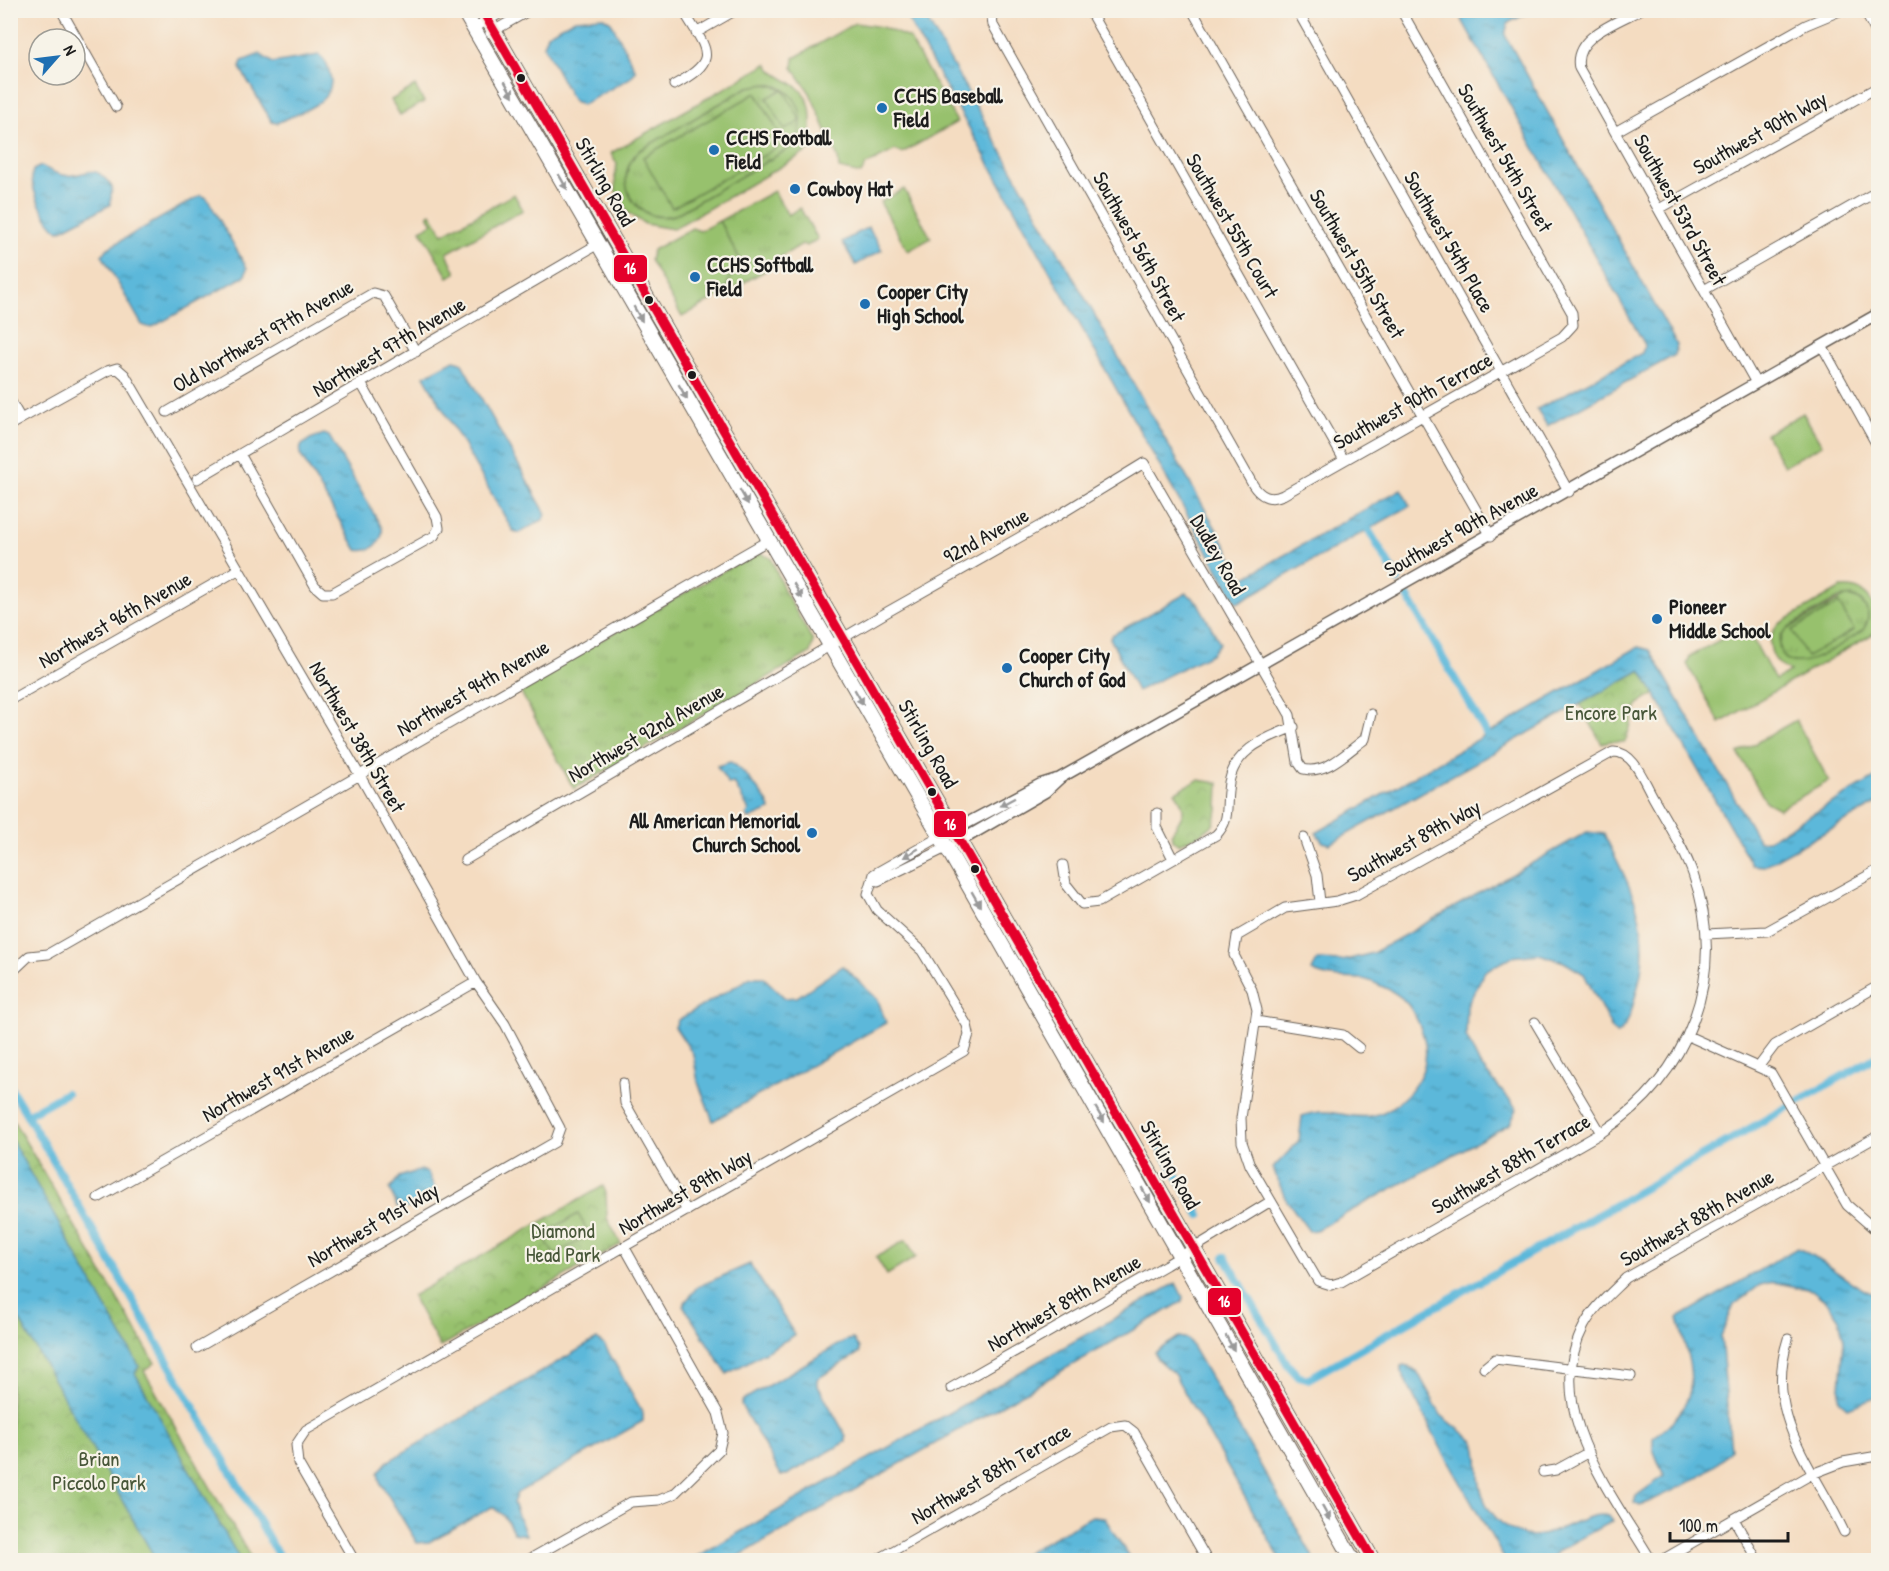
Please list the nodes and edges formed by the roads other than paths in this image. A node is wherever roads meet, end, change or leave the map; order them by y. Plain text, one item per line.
1 (15, 10) edge
2 (61, 10) edge
3 (463, 10) edge
4 (506, 10) edge
5 (683, 10) edge
6 (736, 10) edge
7 (991, 10) edge
8 (1089, 10) edge
9 (1192, 10) edge
10 (1297, 10) edge
11 (1401, 10) edge
12 (1641, 10) edge
13 (1842, 10) edge
14 (1864, 10) edge
15 (528, 11) edge
16 (10, 13) edge
17 (488, 21) edge
18 (477, 33) junction
19 (696, 33) junction
20 (1878, 36) edge
21 (674, 85) dead end
22 (1878, 87) edge
23 (116, 106) dead end
24 (1615, 132) junction
25 (563, 152) junction
26 (550, 159) junction
27 (1878, 191) edge
28 (1659, 210) junction
29 (598, 244) junction
30 (1704, 290) junction
31 (1878, 314) edge
32 (1574, 325) joint
33 (668, 333) junction
34 (654, 341) junction
35 (1821, 346) junction
36 (416, 352) junction
37 (1502, 371) junction
38 (1756, 383) junction
39 (362, 385) junction
40 (10, 400) edge
41 (167, 412) dead end
42 (1423, 416) junction
43 (21, 419) junction
44 (10, 425) edge
45 (1878, 447) edge
46 (240, 454) junction
47 (1344, 460) junction
48 (1143, 463) joint
49 (197, 479) dead end
50 (1569, 492) junction
51 (1265, 497) joint
52 (1491, 536) junction
53 (769, 540) junction
54 (238, 570) junction
55 (844, 638) junction
56 (830, 646) junction
57 (1261, 665) junction
58 (10, 700) edge
59 (1371, 714) dead end
60 (1294, 727) junction
61 (1620, 752) joint
62 (359, 774) junction
63 (1157, 813) dead end
64 (957, 836) junction
65 (1304, 838) dead end
66 (944, 842) junction
67 (1173, 859) junction
68 (465, 860) dead end
69 (1063, 865) dead end
70 (1878, 870) edge
71 (1320, 902) junction
72 (1706, 934) junction
73 (10, 974) edge
74 (477, 982) junction
75 (1878, 986) edge
76 (1256, 1021) junction
77 (1535, 1022) dead end
78 (1688, 1036) junction
79 (1359, 1048) dead end
80 (1759, 1066) junction
81 (622, 1083) dead end
82 (560, 1128) joint
83 (1127, 1133) junction
84 (1601, 1133) junction
85 (1878, 1136) edge
86 (1116, 1144) junction
87 (1824, 1166) junction
88 (98, 1198) dead end
89 (1271, 1201) junction
90 (687, 1211) junction
91 (1878, 1232) edge
92 (1194, 1246) junction
93 (625, 1248) junction
94 (1181, 1255) junction
95 (1788, 1339) dead end
96 (197, 1348) dead end
97 (1484, 1368) dead end
98 (1572, 1368) junction
99 (1631, 1376) dead end
100 (951, 1388) dead end
101 (1588, 1452) junction
102 (1878, 1456) edge
103 (1543, 1472) dead end
104 (1812, 1474) junction
105 (1734, 1519) junction
106 (1844, 1532) dead end
107 (1364, 1543) junction
108 (1351, 1557) edge
109 (354, 1560) edge
110 (528, 1560) edge
111 (878, 1560) edge
112 (1207, 1560) edge
113 (1373, 1560) edge
114 (1651, 1560) edge
115 (1662, 1560) edge
116 (1757, 1560) edge

1 - 16 street
2 - 23 street
3 - 18 main road, Stirling Road
4 - 17 street
5 - 19 street
6 - 19 street
7 - 51 street, Southwest 56th Street
8 - 47 street, Southwest 55th Court
9 - 42 street, Southwest 55th Street
10 - 37 street, Southwest 54th Place
11 - 32 street, Southwest 54th Street
12 - 24 street, Southwest 53rd Street
13 - 24 street
14 - 20 street
15 - 17 street
17 - 18 street
17 - 25 main road, Stirling Road
18 -> 26 main road, Stirling Road
19 - 21 street
22 - 28 street, Southwest 90th Way
24 - 28 street, Southwest 53rd Street
25 - 26 main road
25 - 33 main road, Stirling Road
26 -> 29 main road, Stirling Road
27 - 30 street
28 - 30 street, Southwest 53rd Street
29 -> 34 main road, Stirling Road
29 - 36 street, Northwest 97th Avenue
30 - 38 street, Southwest 53rd Street
31 - 35 street, Southwest 90th Avenue
32 - 37 street, Southwest 90th Terrace
33 - 34 main road
33 - 55 main road, Stirling Road
34 -> 53 main road, Stirling Road
35 - 38 street, Southwest 90th Avenue
35 - 45 street
36 - 39 street, Northwest 97th Avenue
36 - 41 street, Old Northwest 97th Avenue
37 - 42 street, Southwest 90th Terrace
37 - 50 street, Southwest 54th Place
38 - 50 street, Southwest 90th Avenue
39 - 46 street, Northwest 97th Avenue
39 - 46 street
40 - 43 street
42 - 47 street, Southwest 90th Terrace
42 - 52 street, Southwest 55th Street
43 - 44 street
43 - 54 street, Northwest 38th Street
46 - 49 street, Northwest 97th Avenue
47 - 51 street, Southwest 90th Terrace
48 - 55 street, 92nd Avenue
48 - 57 street, Dudley Road
50 - 52 street, Southwest 90th Avenue
52 - 57 street, Southwest 90th Avenue
53 -> 56 main road, Stirling Road
53 - 62 street, Northwest 94th Avenue
54 - 58 street, Northwest 96th Avenue
54 - 62 street, Northwest 38th Street
55 - 56 street, Northwest 92nd Avenue
55 - 64 main road, Stirling Road
56 -> 66 main road, Stirling Road
56 - 68 street, Northwest 92nd Avenue
57 - 60 street, Dudley Road
57 - 64 street, Southwest 90th Avenue
59 - 60 street
60 - 67 street
61 - 71 street, Southwest 89th Way
61 - 72 street, Southwest 88th Terrace
62 - 73 street, Northwest 94th Avenue
62 - 74 street, Northwest 38th Street
63 - 67 street
64 - 66 street
64 - 83 main road, Stirling Road
65 - 71 street
66 -> 86 main road, Stirling Road
66 - 90 street, Northwest 89th Way
67 - 69 street
70 - 72 street
71 - 76 street, Southwest 89th Way
72 - 78 street, Southwest 88th Terrace
74 - 82 street, Northwest 38th Street
74 - 88 street, Northwest 91st Avenue
75 - 80 street
76 - 79 street
76 - 89 street
77 - 84 street
78 - 80 street
78 - 84 street, Southwest 88th Terrace
80 - 87 street
81 - 90 street
82 - 96 street, Northwest 91st Way
83 - 86 main road
83 - 92 main road, Stirling Road
84 - 89 street, Southwest 88th Terrace
85 - 87 street, Southwest 88th Avenue
86 -> 94 main road, Stirling Road
87 - 91 street
87 - 98 street, Southwest 88th Avenue
89 - 92 street, Northwest 89th Avenue
90 - 93 street, Northwest 89th Way
92 - 94 street, Northwest 89th Avenue
92 - 107 main road, Stirling Road
93 - 109 street, Northwest 89th Way
93 - 110 street
94 - 100 street, Northwest 89th Avenue
94 -> 108 main road, Stirling Road
95 - 104 street
97 - 98 street
98 - 99 street
98 - 101 street, Southwest 88th Avenue
101 - 103 street
101 - 114 street, Southwest 88th Avenue
102 - 104 street
104 - 105 street
104 - 106 street
105 - 115 street
105 - 116 street
107 - 108 main road
107 - 113 main road, Stirling Road
111 - 112 street, Northwest 88th Terrace

